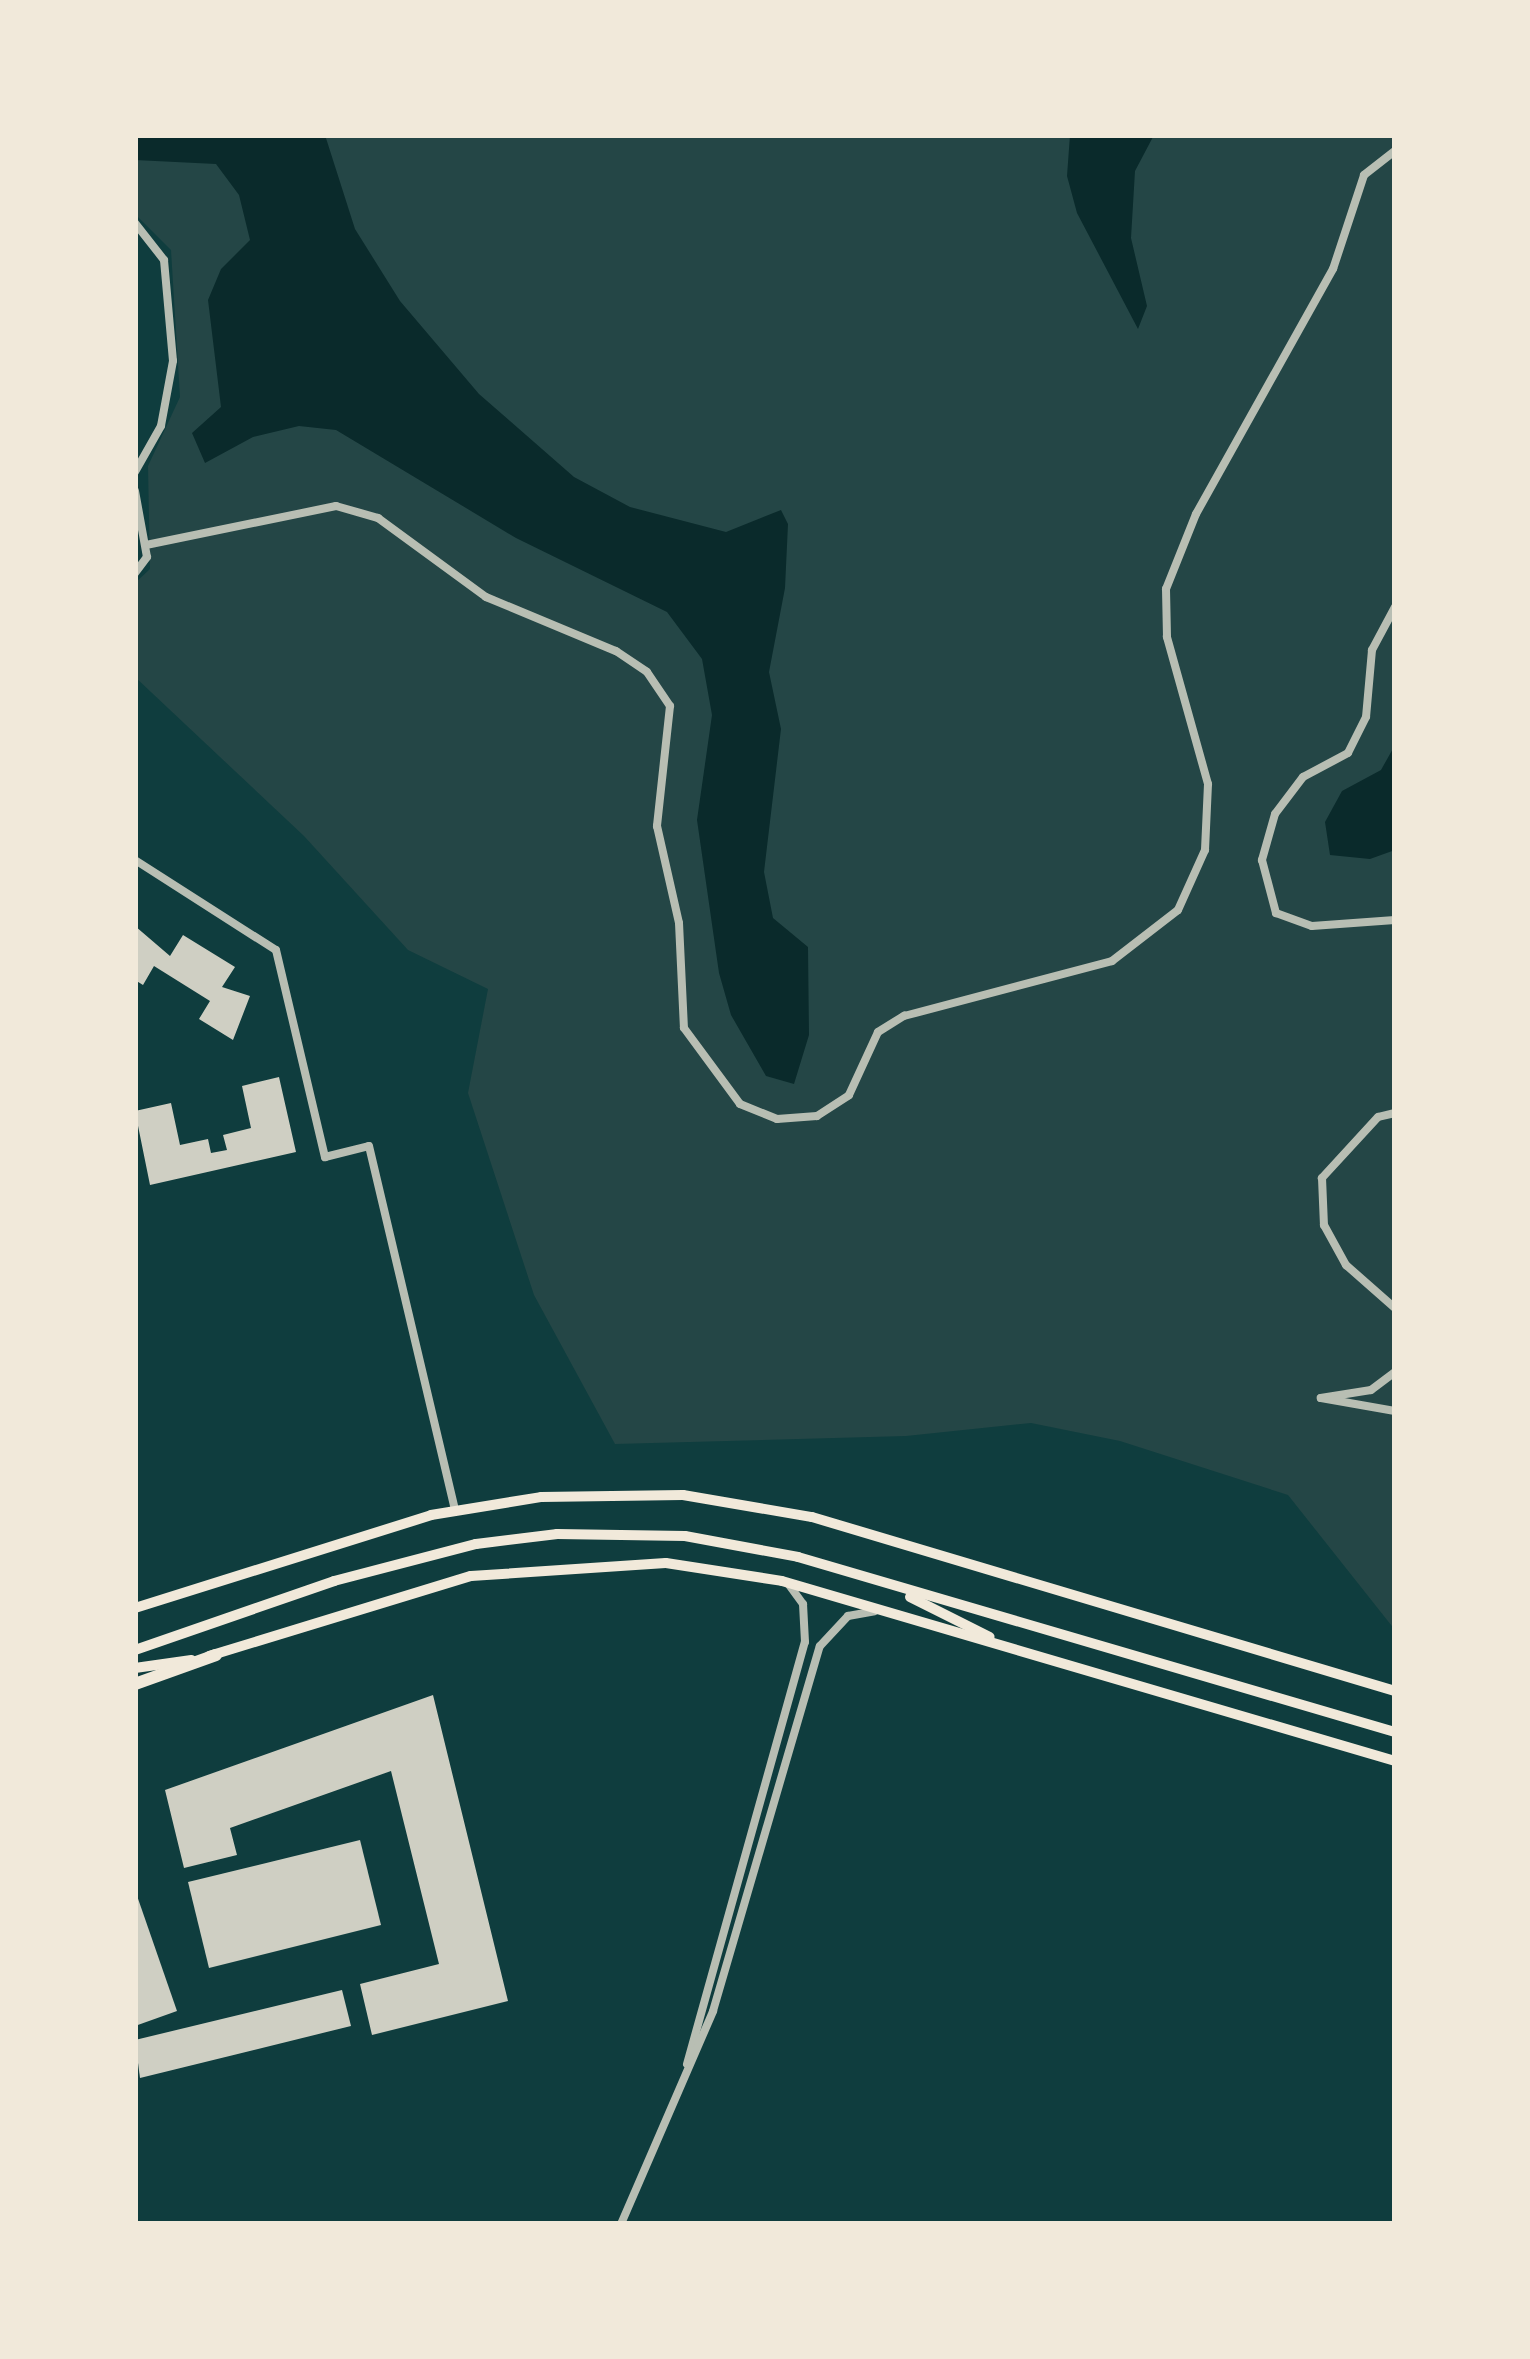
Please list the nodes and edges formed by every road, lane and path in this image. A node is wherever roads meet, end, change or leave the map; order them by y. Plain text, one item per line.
1 (1395, 151) edge
2 (135, 223) edge
3 (135, 472) edge
4 (135, 490) edge
5 (146, 545) junction
6 (135, 572) edge
7 (1395, 607) edge
8 (135, 860) edge
9 (1395, 920) edge
10 (1395, 1113) edge
11 (1395, 1308) edge
12 (1395, 1372) edge
13 (1395, 1411) edge
14 (454, 1510) junction
15 (782, 1581) junction
16 (880, 1582) junction
17 (135, 1608) edge
18 (882, 1610) junction
19 (1015, 1650) junction
20 (135, 1651) edge
21 (216, 1655) junction
22 (135, 1668) edge
23 (135, 1684) edge
24 (1395, 1691) edge
25 (1395, 1732) edge
26 (1395, 1761) edge
27 (686, 2072) junction
28 (621, 2224) edge

1 - 5 street
2 - 3 street
4 - 5 street
5 - 6 street
7 - 9 street
8 - 14 street
10 - 11 street
12 - 13 street
14 - 17 main road
14 - 24 main road
15 - 18 main road
15 - 21 main road
15 - 27 street
16 - 19 main road
16 - 20 main road
16 - 25 main road
18 - 19 main road
18 - 27 street
19 - 26 main road
21 - 22 main road
21 - 23 main road
27 - 28 street

